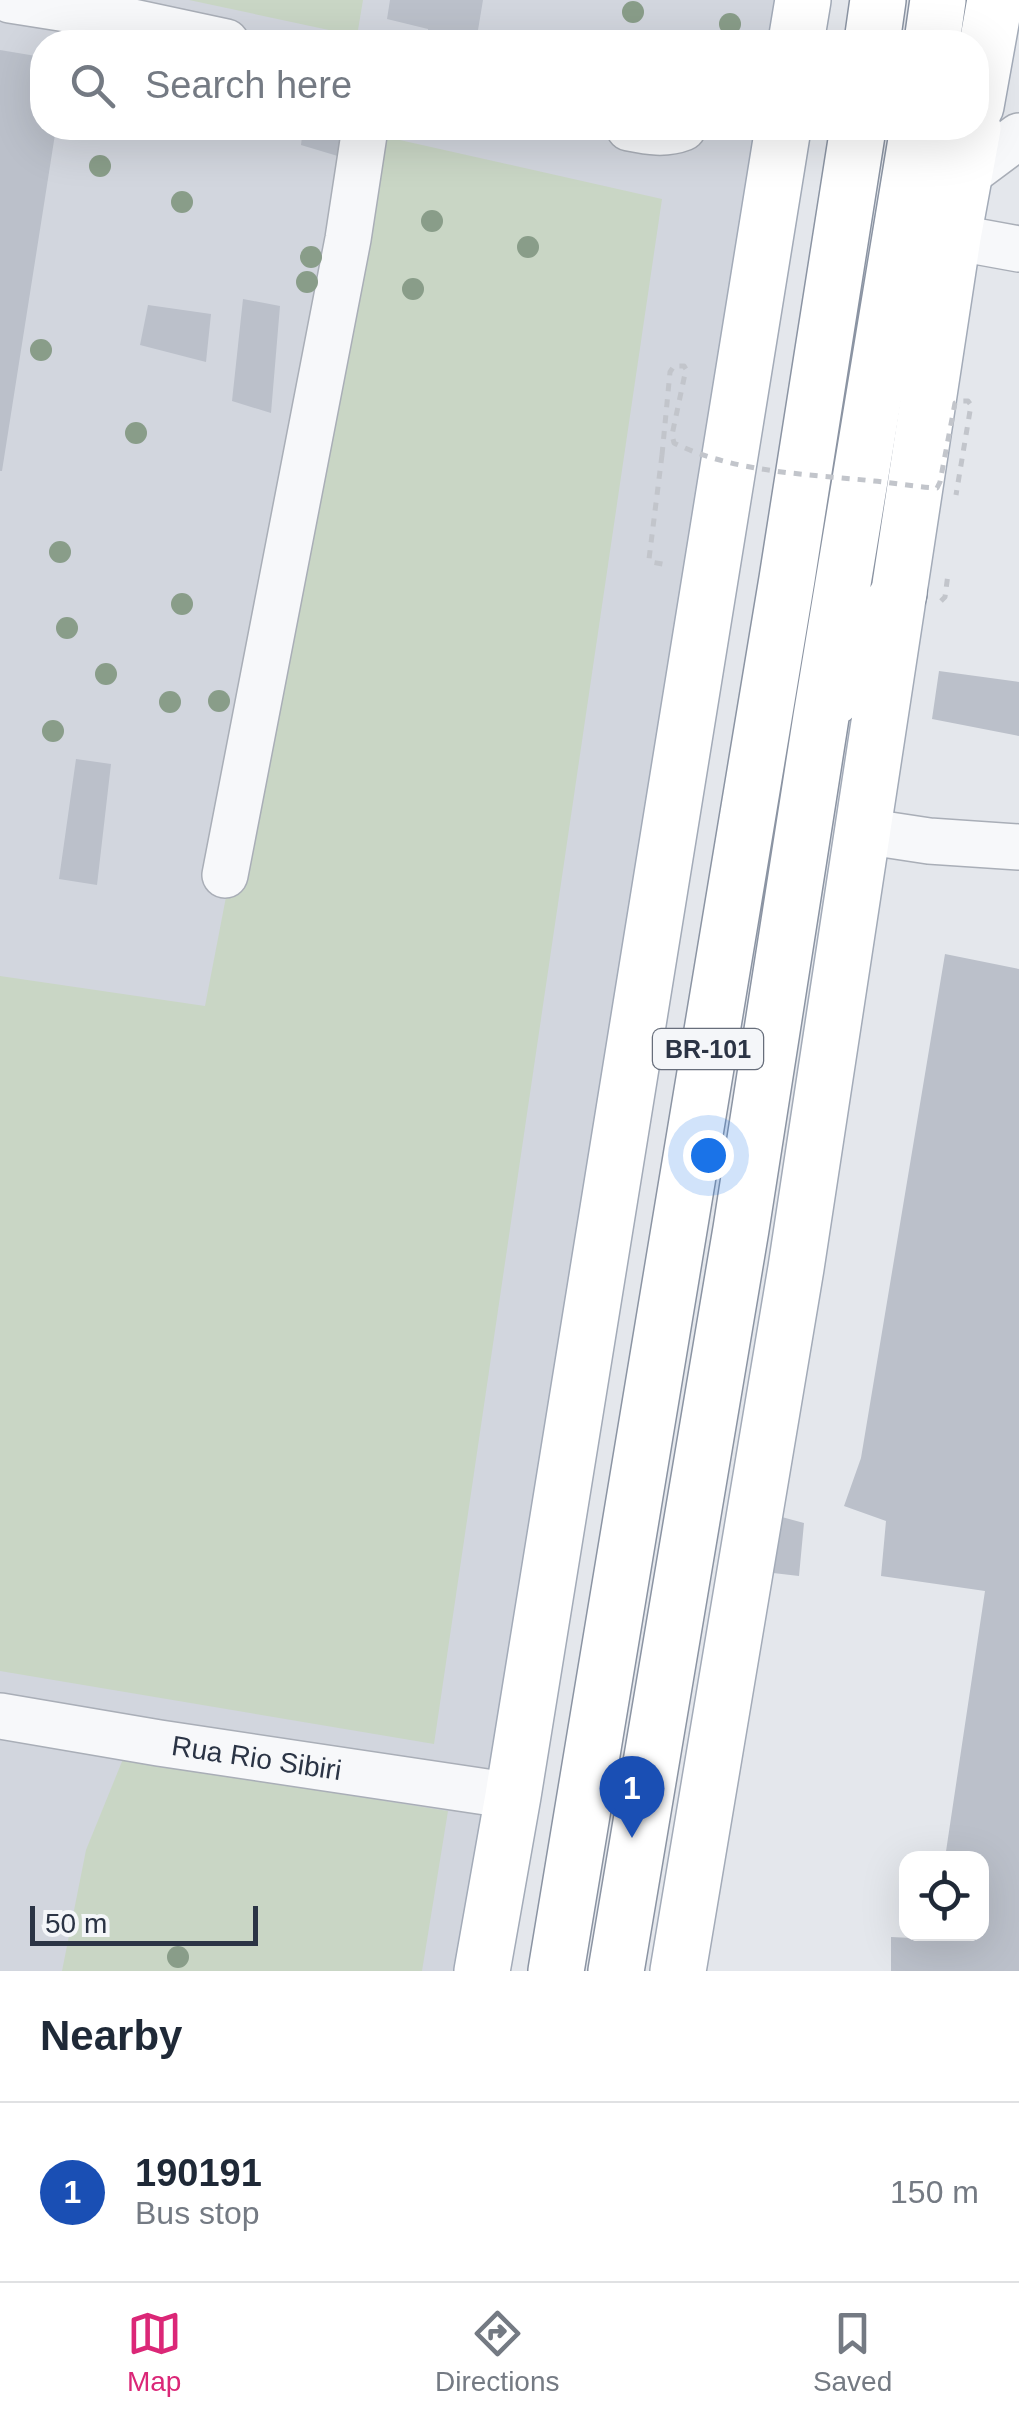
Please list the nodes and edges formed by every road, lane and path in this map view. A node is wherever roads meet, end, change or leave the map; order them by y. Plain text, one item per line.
1 (10, 0) edge
2 (803, 0) edge
3 (878, 0) edge
4 (938, 0) edge
5 (995, 0) edge
6 (170, 30) edge
7 (798, 30) edge
8 (874, 30) edge
9 (934, 30) edge
10 (989, 33) edge
11 (1019, 136) edge
12 (363, 140) edge
13 (780, 140) edge
14 (856, 140) edge
15 (916, 140) edge
16 (968, 152) edge
17 (953, 237) junction
18 (1019, 250) edge
19 (956, 495) dead end
20 (711, 571) junction
21 (900, 593) junction
22 (822, 716) junction
23 (864, 831) junction
24 (1019, 846) edge
25 (225, 875) dead end
26 (0, 1716) edge
27 (513, 1796) junction
28 (482, 1971) edge
29 (556, 1971) edge
30 (616, 1971) edge
31 (678, 1971) edge

1 - 6 street
2 - 7 main road
3 - 8 main road
4 - 9 main road
5 - 10 main road
11 - 16 street
12 - 25 street
13 - 20 main road
14 - 29 main road, BR-101
15 - 22 main road, BR-101
16 - 17 main road
17 - 18 street
17 - 21 main road
19 - 20 path, bridge
20 - 27 main road
21 - 22 main road
21 - 23 main road
22 - 30 main road, BR-101
23 - 24 street
23 - 31 main road
26 - 27 street, Rua Rio Sibiri
27 - 28 main road

